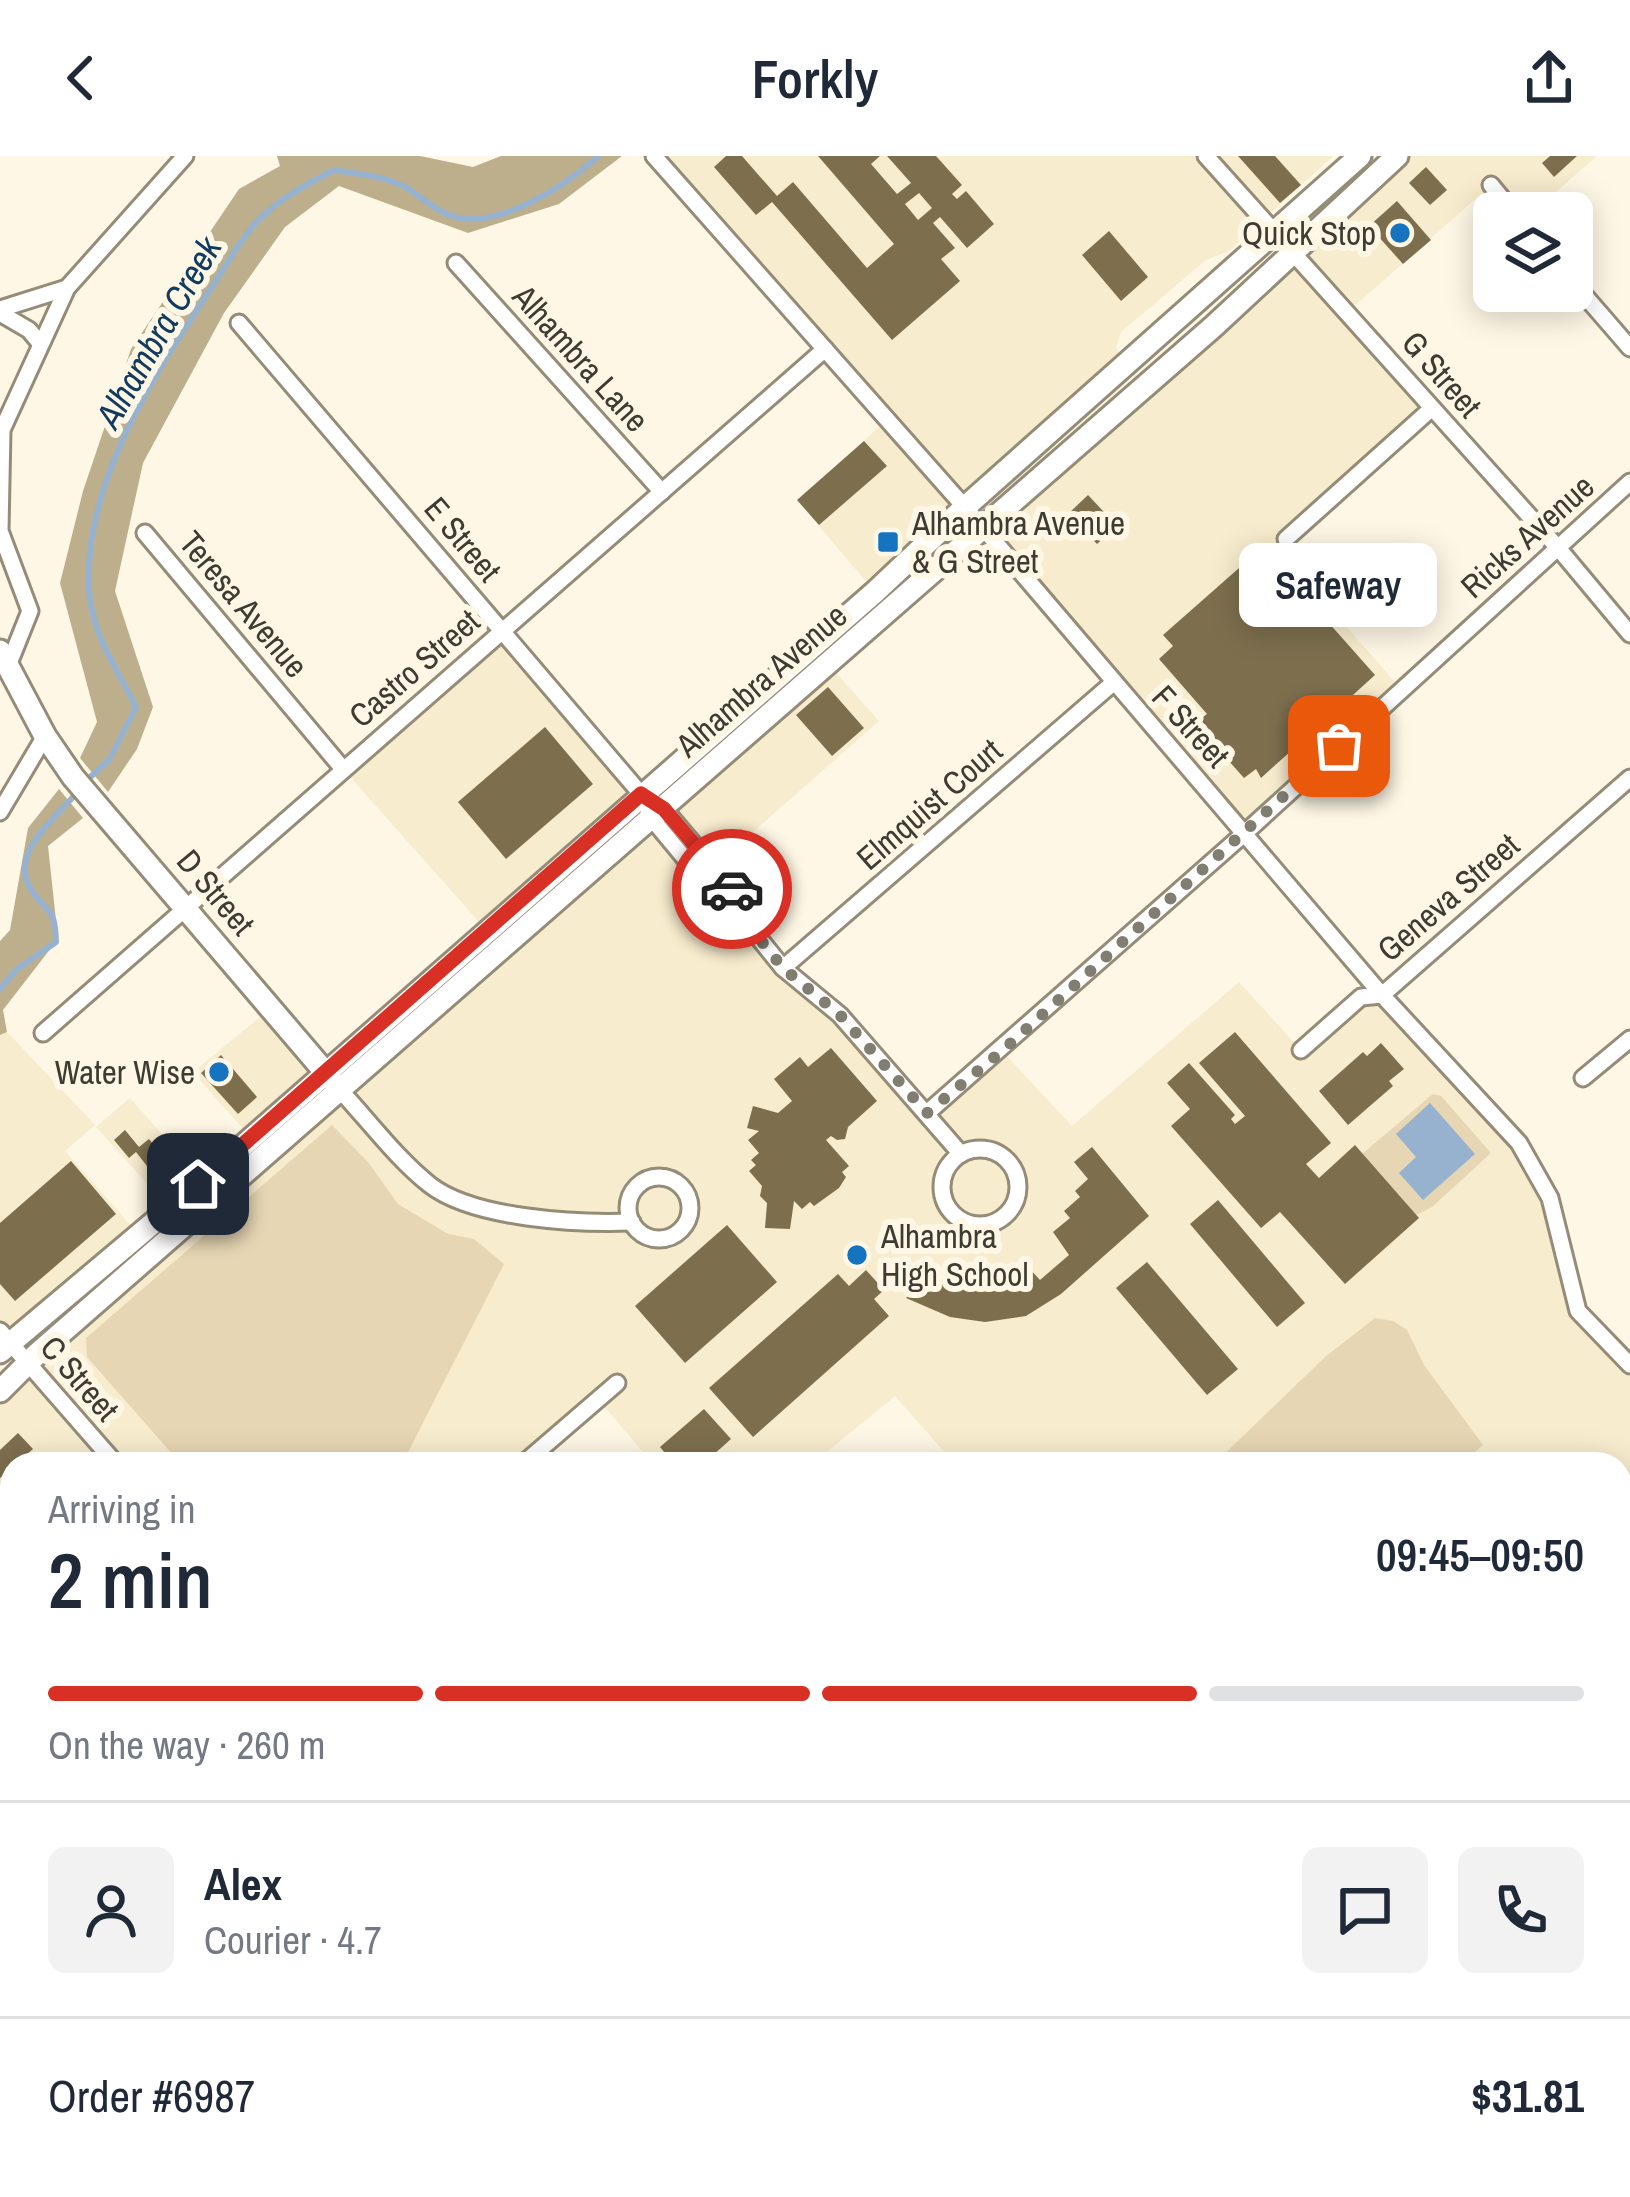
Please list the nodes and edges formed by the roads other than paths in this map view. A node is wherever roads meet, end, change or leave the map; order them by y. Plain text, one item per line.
1 (185, 156) edge
2 (654, 156) edge
3 (1206, 156) edge
4 (1360, 156) edge
5 (1397, 156) edge
6 (1491, 185) dead end
7 (1497, 192) edge
8 (1273, 235) junction
9 (1293, 254) junction
10 (457, 263) dead end
11 (67, 288) junction
12 (1593, 305) edge
13 (0, 311) edge
14 (239, 323) dead end
15 (39, 342) junction
16 (1630, 348) edge
17 (825, 349) junction
18 (1431, 409) junction
19 (1630, 482) edge
20 (662, 493) junction
21 (964, 508) junction
22 (984, 529) junction
23 (145, 533) dead end
24 (1286, 539) dead end
25 (1559, 550) junction
26 (502, 631) junction
27 (1630, 634) edge
28 (4, 658) edge
29 (1113, 683) junction
30 (45, 736) junction
31 (344, 769) junction
32 (1630, 778) edge
33 (641, 794) junction
34 (0, 812) edge
35 (657, 816) junction
36 (1246, 832) junction
37 (186, 908) junction
38 (783, 968) junction
39 (1382, 995) junction
40 (43, 1033) dead end
41 (1630, 1040) edge
42 (1300, 1050) dead end
43 (1583, 1078) dead end
44 (332, 1080) junction
45 (927, 1113) junction
46 (962, 1154) junction
47 (632, 1222) junction
48 (3, 1342) edge
49 (26, 1364) junction
50 (1630, 1365) edge
51 (617, 1383) dead end
52 (0, 1391) edge
53 (105, 1452) edge
54 (537, 1452) edge

1 - 11 street
2 - 17 street, F Street
3 - 8 street, G Street
4 - 8 main road, Alhambra Avenue
5 - 9 main road, Alhambra Avenue
6 - 7 street
8 - 9 street, G Street
8 - 21 main road, Alhambra Avenue
9 - 18 street, G Street
9 - 22 main road, Alhambra Avenue
10 - 20 street, Alhambra Lane
11 - 13 street
11 - 15 street
12 - 16 street
13 - 15 street
14 - 26 street, E Street
15 - 28 street
17 - 20 street, Castro Street
17 - 21 street, F Street
18 - 24 street
18 - 25 street, G Street
19 - 25 street, Ricks Avenue
20 - 26 street, Castro Street
21 - 22 street, F Street
21 - 33 main road, Alhambra Avenue
22 - 29 street, F Street
22 - 35 main road, Alhambra Avenue
23 - 31 street, Teresa Avenue
25 - 27 street, G Street
25 - 36 street, Ricks Avenue
26 - 31 street, Castro Street
26 - 33 street, E Street
28 - 30 main road, D Street
29 - 36 street, F Street
29 - 38 street, Elmquist Court
30 - 34 street
30 - 37 main road, D Street
31 - 37 street, Castro Street
32 - 39 street, Geneva Street
33 - 35 street, E Street
33 - 44 main road, Alhambra Avenue
35 - 38 street, E Street
35 - 44 main road, Alhambra Avenue
36 - 39 street, F Street
36 - 45 street, Ricks Avenue
37 - 40 street, Castro Street
37 - 44 main road, D Street
38 - 45 street, E Street
39 - 42 street, Geneva Street
39 - 50 street, F Street
41 - 43 street
44 - 47 street
44 - 48 main road, Alhambra Avenue
44 - 49 main road, Alhambra Avenue
45 - 46 street, E Street
46 - 46 street
47 - 47 street
48 - 49 street, C Street
49 - 52 main road, Alhambra Avenue
49 - 53 street, C Street
51 - 54 street

